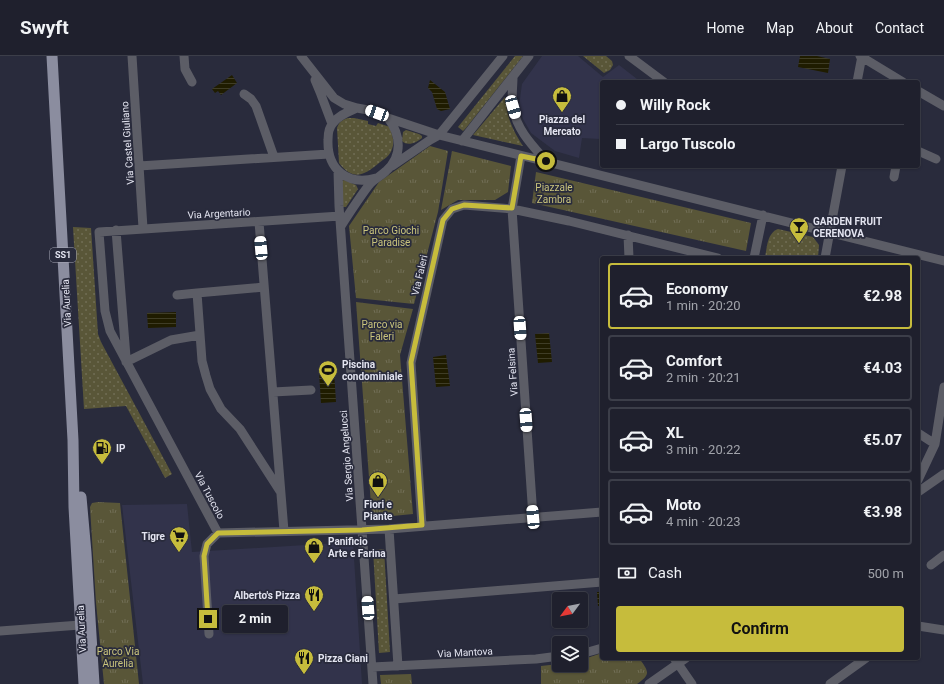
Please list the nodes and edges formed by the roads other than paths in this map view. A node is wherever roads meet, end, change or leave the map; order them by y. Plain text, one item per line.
1 (52, 56) edge
2 (132, 56) edge
3 (184, 56) edge
4 (301, 56) edge
5 (503, 56) edge
6 (529, 56) edge
7 (629, 56) edge
8 (861, 56) edge
9 (307, 64) junction
10 (513, 77) junction
11 (661, 80) edge
12 (857, 80) edge
13 (900, 80) edge
14 (192, 82) dead end
15 (920, 92) edge
16 (244, 94) dead end
17 (944, 106) edge
18 (356, 108) junction
19 (388, 118) junction
20 (332, 124) junction
21 (440, 135) junction
22 (462, 141) junction
23 (920, 152) edge
24 (329, 154) junction
25 (521, 156) junction
26 (274, 158) junction
27 (936, 159) dead end
28 (546, 161) junction
29 (139, 166) junction
30 (392, 166) junction
31 (842, 168) edge
32 (896, 168) edge
33 (338, 171) junction
34 (894, 176) dead end
35 (378, 177) junction
36 (512, 208) junction
37 (763, 215) junction
38 (340, 216) junction
39 (259, 222) junction
40 (341, 226) junction
41 (143, 228) junction
42 (116, 230) junction
43 (99, 232) joint
44 (831, 232) junction
45 (628, 235) junction
46 (629, 256) edge
47 (710, 256) edge
48 (754, 256) edge
49 (825, 256) edge
50 (944, 261) edge
51 (264, 287) junction
52 (197, 293) junction
53 (177, 295) dead end
54 (200, 335) junction
55 (126, 362) junction
56 (944, 387) edge
57 (311, 390) dead end
58 (273, 392) junction
59 (920, 434) edge
60 (935, 444) junction
61 (74, 455) junction
62 (920, 476) edge
63 (942, 477) edge
64 (920, 491) edge
65 (281, 493) junction
66 (600, 512) edge
67 (533, 517) junction
68 (422, 525) junction
69 (389, 529) junction
70 (362, 530) junction
71 (284, 531) junction
72 (218, 533) junction
73 (944, 555) edge
74 (931, 565) dead end
75 (600, 582) edge
76 (394, 599) junction
77 (80, 625) junction
78 (920, 626) edge
79 (944, 630) edge
80 (0, 631) edge
81 (209, 634) dead end
82 (600, 649) edge
83 (588, 652) edge
84 (552, 657) edge
85 (864, 660) edge
86 (676, 661) edge
87 (398, 666) junction
88 (372, 667) junction
89 (84, 681) edge
90 (840, 681) edge
91 (94, 684) edge
92 (373, 684) edge
93 (649, 684) edge
94 (692, 684) edge
95 (830, 684) edge

1 - 61 main road, Via Aurelia / SS1
2 - 29 street, Via Castel Giuliano
3 - 14 street
4 - 9 street
5 - 21 street
6 - 10 street
7 - 11 street
8 - 12 street
8 - 13 street
9 - 18 street
9 - 20 street
10 - 22 street
10 - 28 street
15 - 17 street
16 - 26 street
18 - 19 street
18 - 20 street
19 - 21 street
19 - 30 street
20 - 24 street
21 - 22 street
21 - 30 street
22 - 25 street
23 - 27 street
24 - 26 street
24 - 33 street
25 - 28 street
25 - 36 street, Via Felsina
26 - 29 street
28 - 37 street
29 - 41 street, Via Castel Giuliano
30 - 35 street
31 - 44 street
32 - 34 street
33 - 35 street
33 - 38 street, Via Sergio Angelucci
35 - 40 street
36 - 45 street, Via Faleri
36 - 67 street, Via Felsina
36 - 68 street, Via Faleri
37 - 44 street
37 - 48 street
38 - 39 street, Via Argentario
38 - 40 street, Via Sergio Angelucci
39 - 41 street, Via Argentario
39 - 51 street
40 - 70 street, Via Sergio Angelucci
41 - 42 street, Via Argentario
42 - 43 street, Via Argentario
42 - 55 street, Via Tuscolo
43 - 55 street, Via Tuscolo
44 - 49 street
44 - 50 street
45 - 46 street
45 - 47 street, Via Faleri
51 - 52 street
51 - 58 street
52 - 53 street
52 - 54 street
54 - 55 street
54 - 65 street
55 - 72 street, Via Tuscolo
56 - 60 street
57 - 58 street
58 - 65 street
59 - 60 street
60 - 62 street
61 - 77 main road, Via Aurelia / SS1
61 - 91 main road, Via Aurelia
63 - 64 street
65 - 71 street
66 - 67 street, Via Tuscolo
67 - 68 street, Via Tuscolo
68 - 69 street, Via Tuscolo
69 - 70 street, Via Tuscolo
69 - 76 street
70 - 71 street, Via Tuscolo
70 - 88 street, Via Sergio Angelucci
71 - 72 street, Via Tuscolo
72 - 81 street
73 - 74 street
75 - 76 street
76 - 87 street
77 - 80 street
77 - 89 main road, Via Aurelia / SS1
78 - 79 street
82 - 83 street
84 - 87 street, Via Mantova
85 - 90 street
86 - 93 street
86 - 94 street
87 - 88 street, Via Mantova
88 - 92 street, Via Sergio Angelucci
90 - 95 street

